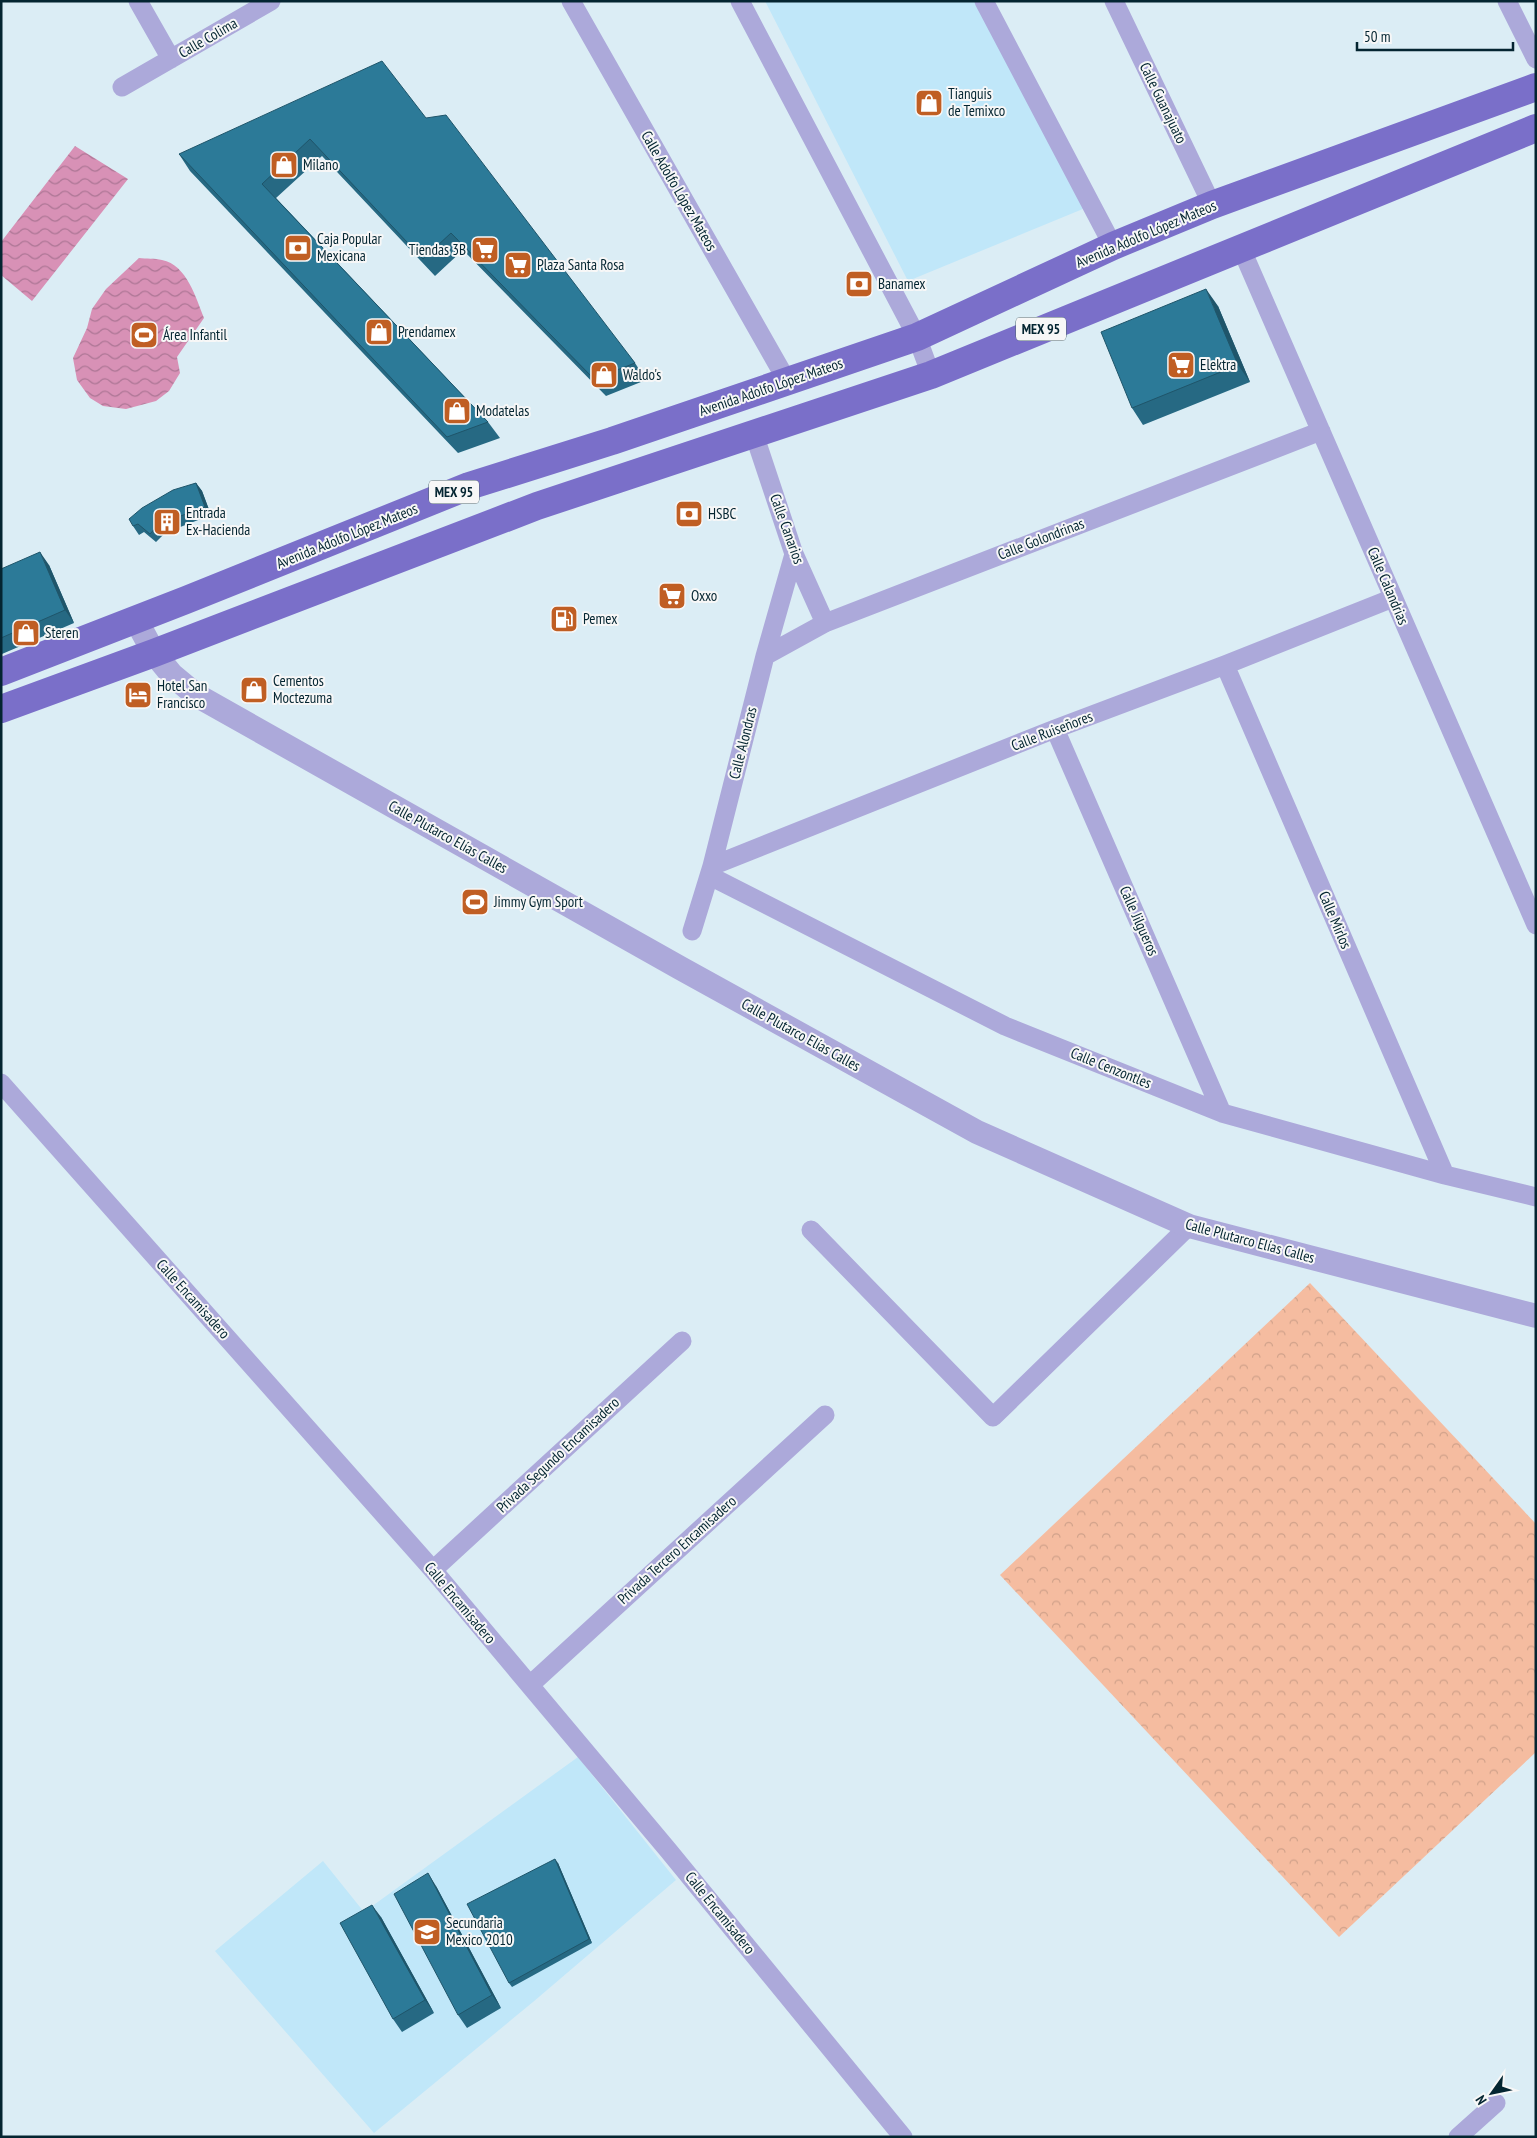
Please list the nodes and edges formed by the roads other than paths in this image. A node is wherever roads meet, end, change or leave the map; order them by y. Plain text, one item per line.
1 (138, 1) edge
2 (271, 1) edge
3 (571, 1) edge
4 (740, 1) edge
5 (984, 1) edge
6 (1114, 1) edge
7 (1507, 1) edge
8 (171, 59) junction
9 (1536, 59) edge
10 (122, 87) dead end
11 (1536, 87) edge
12 (1494, 102) junction
13 (1524, 132) edge
14 (1212, 205) junction
15 (1113, 246) junction
16 (1241, 248) junction
17 (917, 338) junction
18 (931, 374) junction
19 (787, 381) junction
20 (1320, 431) junction
21 (754, 434) junction
22 (522, 469) junction
23 (538, 506) junction
24 (794, 554) junction
25 (1393, 598) junction
26 (136, 620) junction
27 (825, 623) junction
28 (154, 653) junction
29 (765, 656) junction
30 (1225, 665) junction
31 (1, 672) edge
32 (1, 709) edge
33 (1055, 729) junction
34 (711, 871) junction
35 (1536, 925) edge
36 (692, 931) dead end
37 (1, 1083) edge
38 (1222, 1113) junction
39 (1445, 1175) junction
40 (1536, 1197) edge
41 (1189, 1226) junction
42 (811, 1230) dead end
43 (1536, 1316) edge
44 (682, 1341) dead end
45 (824, 1415) dead end
46 (433, 1570) junction
47 (530, 1685) junction
48 (1496, 2102) dead end
49 (903, 2137) edge
50 (1458, 2137) edge

1 - 8 street
2 - 8 street, Calle Colima
3 - 19 street, Calle Adolfo López Mateos
4 - 17 street
5 - 15 street
6 - 14 street, Calle Guanajuato
7 - 9 street
8 - 10 street, Calle Colima
11 - 12 main road, Avenida Adolfo López Mateos / MEX 95
12 - 13 main road
12 - 14 main road, Avenida Adolfo López Mateos / MEX 95
13 - 16 main road, MEX 95
14 - 15 main road, Avenida Adolfo López Mateos / MEX 95
15 - 17 main road, Avenida Adolfo López Mateos / MEX 95
16 - 18 main road, MEX 95
16 - 20 street, Calle Calandrias
17 - 18 street
17 - 19 main road, Avenida Adolfo López Mateos / MEX 95
18 - 21 main road, MEX 95
19 - 22 main road, Avenida Adolfo López Mateos / MEX 95
20 - 25 street, Calle Calandrias
20 - 27 street, Calle Golondrinas
21 - 23 main road, MEX 95
21 - 24 street, Calle Canarios
22 - 23 main road
22 - 26 main road, Avenida Adolfo López Mateos / MEX 95
23 - 28 main road, MEX 95
24 - 27 street, Calle Canarios
24 - 29 street, Calle Alondras
25 - 30 street, Calle Ruiseñores
25 - 35 street, Calle Calandrias
26 - 28 street, Calle Plutarco Elías Calles
26 - 31 main road, Avenida Adolfo López Mateos / MEX 95
27 - 29 street, Calle Golondrinas
28 - 32 main road, MEX 95
28 - 41 street, Calle Plutarco Elías Calles
29 - 34 street, Calle Alondras
30 - 33 street, Calle Ruiseñores
30 - 39 street, Calle Mirlos
33 - 34 street, Calle Ruiseñores
33 - 38 street, Calle Jilgueros
34 - 36 street, Calle Alondras
34 - 38 street, Calle Cenzontles
37 - 46 street, Calle Encamisadero
38 - 39 street, Calle Cenzontles
39 - 40 street, Calle Cenzontles
41 - 42 street
41 - 43 street, Calle Plutarco Elías Calles
44 - 46 street, Privada Segundo Encamisadero
45 - 47 street, Privada Tercero Encamisadero
46 - 47 street, Calle Encamisadero
47 - 49 street, Calle Encamisadero
48 - 50 street

